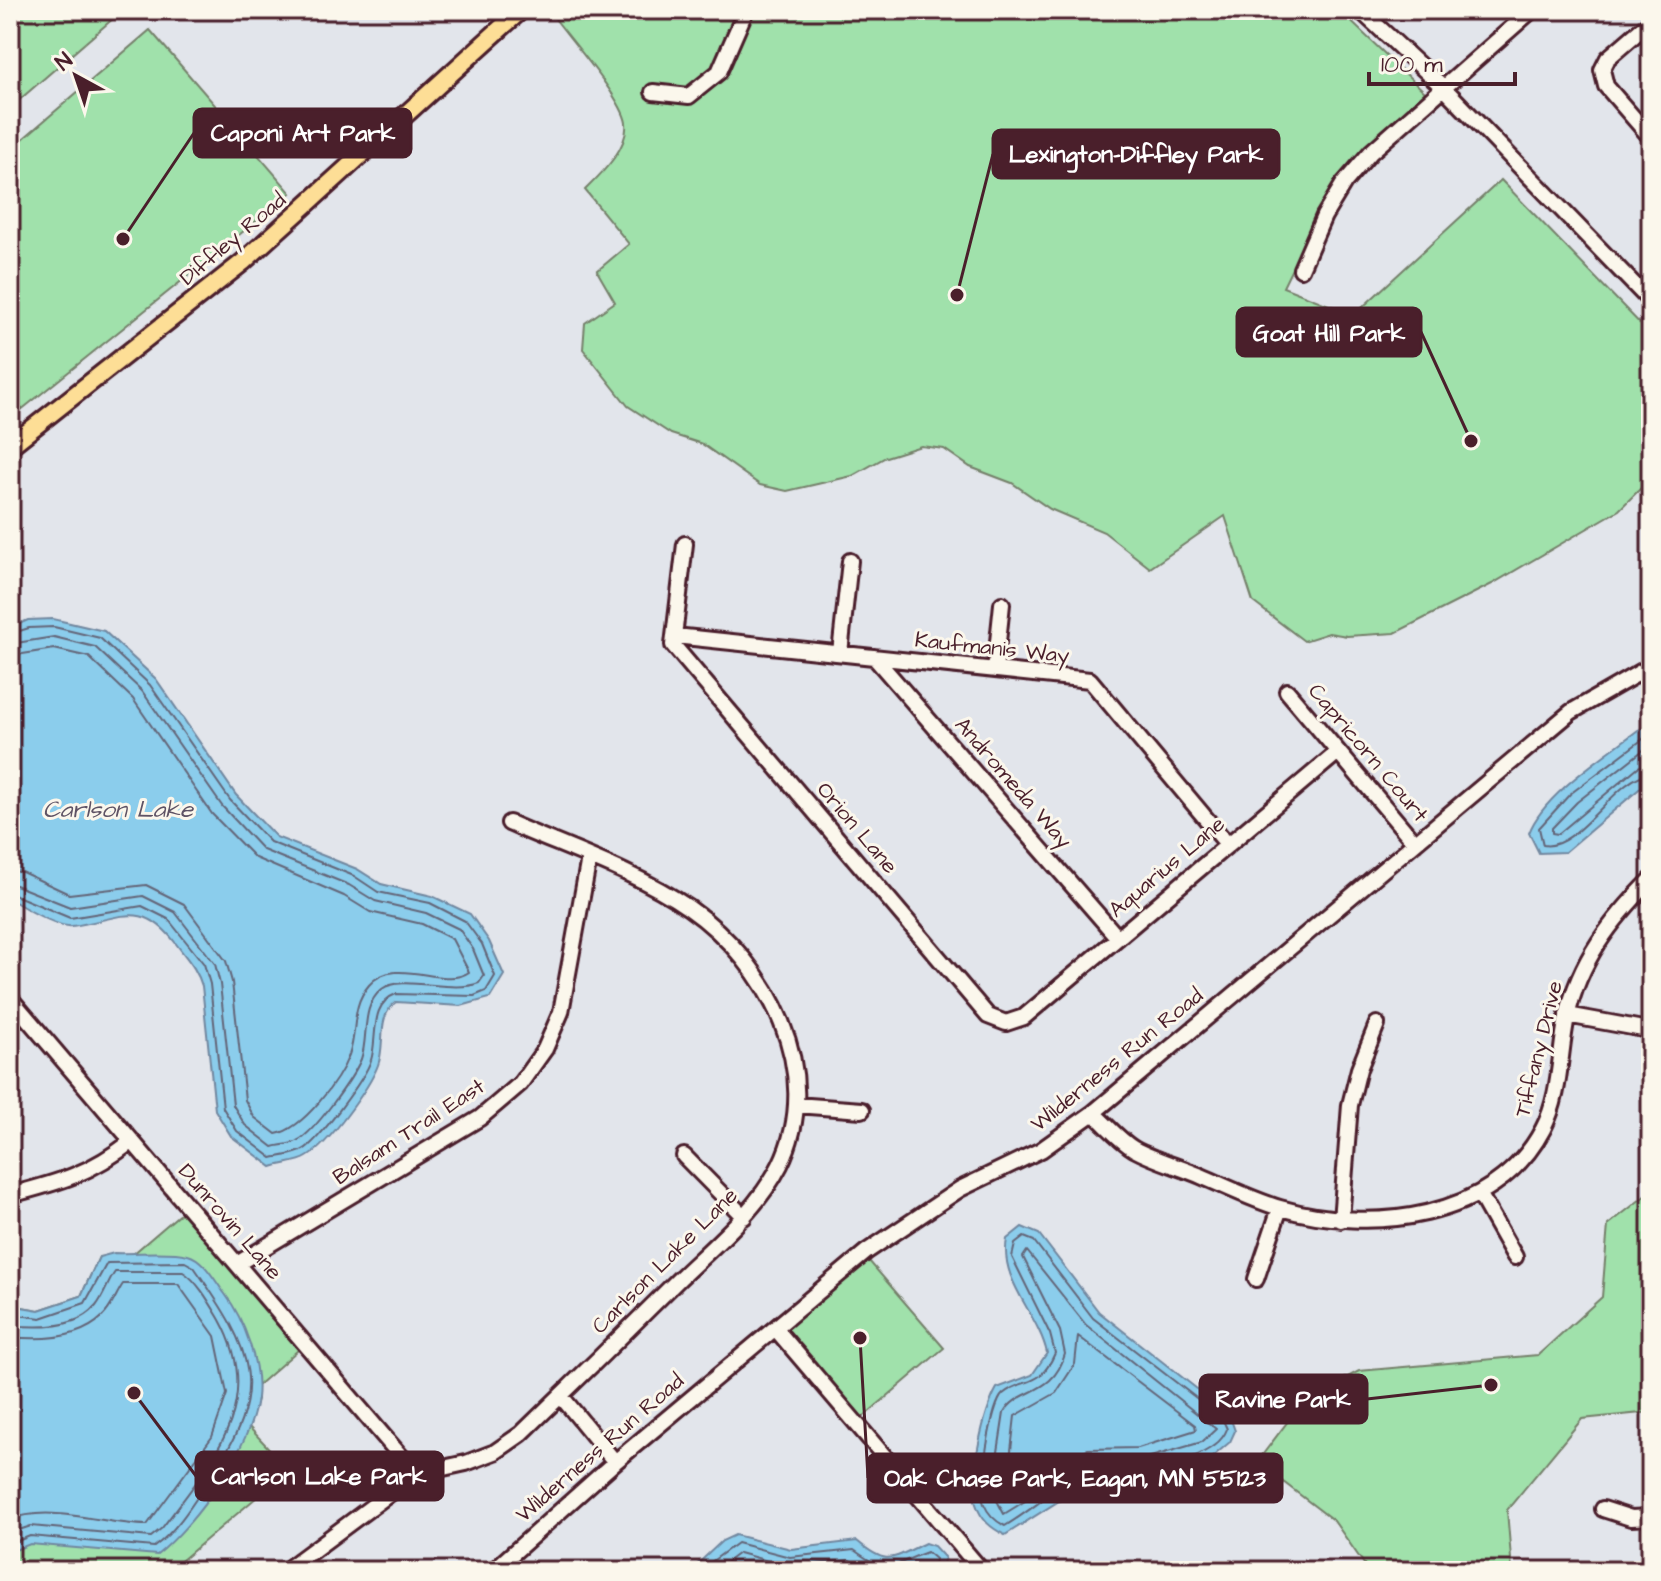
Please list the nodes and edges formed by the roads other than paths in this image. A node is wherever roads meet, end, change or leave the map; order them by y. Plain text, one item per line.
1 (521, 10) edge
2 (529, 10) edge
3 (746, 10) edge
4 (1360, 10) edge
5 (1532, 10) edge
6 (1651, 21) edge
7 (472, 52) junction
8 (1443, 87) junction
9 (653, 92) dead end
10 (1651, 138) edge
11 (1301, 269) dead end
12 (1651, 302) edge
13 (10, 446) edge
14 (685, 544) dead end
15 (850, 561) dead end
16 (1002, 604) dead end
17 (675, 636) junction
18 (840, 653) junction
19 (874, 657) junction
20 (1651, 666) edge
21 (995, 670) junction
22 (1287, 691) dead end
23 (1338, 752) junction
24 (509, 823) dead end
25 (1415, 843) junction
26 (1228, 845) junction
27 (589, 858) junction
28 (1651, 880) edge
29 (1118, 938) junction
30 (10, 998) edge
31 (1567, 1015) junction
32 (1024, 1017) joint
33 (1377, 1024) dead end
34 (1643, 1029) dead end
35 (796, 1105) junction
36 (862, 1110) dead end
37 (1093, 1113) junction
38 (132, 1141) junction
39 (684, 1156) dead end
40 (10, 1195) edge
41 (1480, 1195) junction
42 (1280, 1208) junction
43 (744, 1217) junction
44 (1341, 1220) junction
45 (1515, 1257) dead end
46 (237, 1264) junction
47 (1256, 1279) dead end
48 (775, 1328) junction
49 (561, 1396) junction
50 (615, 1462) junction
51 (416, 1474) junction
52 (1603, 1509) dead end
53 (1651, 1517) edge
54 (285, 1571) edge
55 (493, 1571) edge
56 (982, 1571) edge
57 (1159, 1571) edge
58 (1177, 1571) edge

1 - 7 main road, Diffley Road
2 - 7 main road, Diffley Road
3 - 9 street
4 - 8 street
5 - 8 street
6 - 10 street
7 - 13 main road, Diffley Road
8 - 11 street
8 - 12 street
14 - 17 street
15 - 18 street
16 - 21 street
17 - 18 street, Kaufmanis Way
17 - 32 street, Orion Lane
18 - 19 street, Kaufmanis Way
19 - 21 street, Kaufmanis Way
19 - 29 street, Andromeda Way
20 - 25 street, Wilderness Run Road
21 - 26 street, Kaufmanis Way
22 - 23 street, Capricorn Court
23 - 25 street, Capricorn Court
23 - 26 street, Aquarius Lane
24 - 27 street, Carlson Lake Lane
25 - 37 street, Wilderness Run Road
26 - 29 street, Aquarius Lane
27 - 35 street, Carlson Lake Lane
27 - 46 street, Balsam Trail East
28 - 31 street, Tiffany Drive
29 - 32 street, Aquarius Lane
30 - 38 street, Dunrovin Lane
31 - 34 street
31 - 41 street, Tiffany Drive
33 - 44 street
35 - 36 street
35 - 43 street, Carlson Lake Lane
37 - 42 street, Tiffany Drive
37 - 48 street, Wilderness Run Road
38 - 40 street
38 - 46 street, Dunrovin Lane
39 - 43 street
41 - 44 street, Tiffany Drive
41 - 45 street
42 - 44 street, Tiffany Drive
42 - 47 street
43 - 49 street, Carlson Lake Lane
46 - 51 street, Dunrovin Lane
48 - 50 street, Wilderness Run Road
48 - 56 street
49 - 50 street
49 - 51 street, Carlson Lake Lane
50 - 55 street, Wilderness Run Road
51 - 54 street, Carlson Lake Lane
52 - 53 street
57 - 58 street

